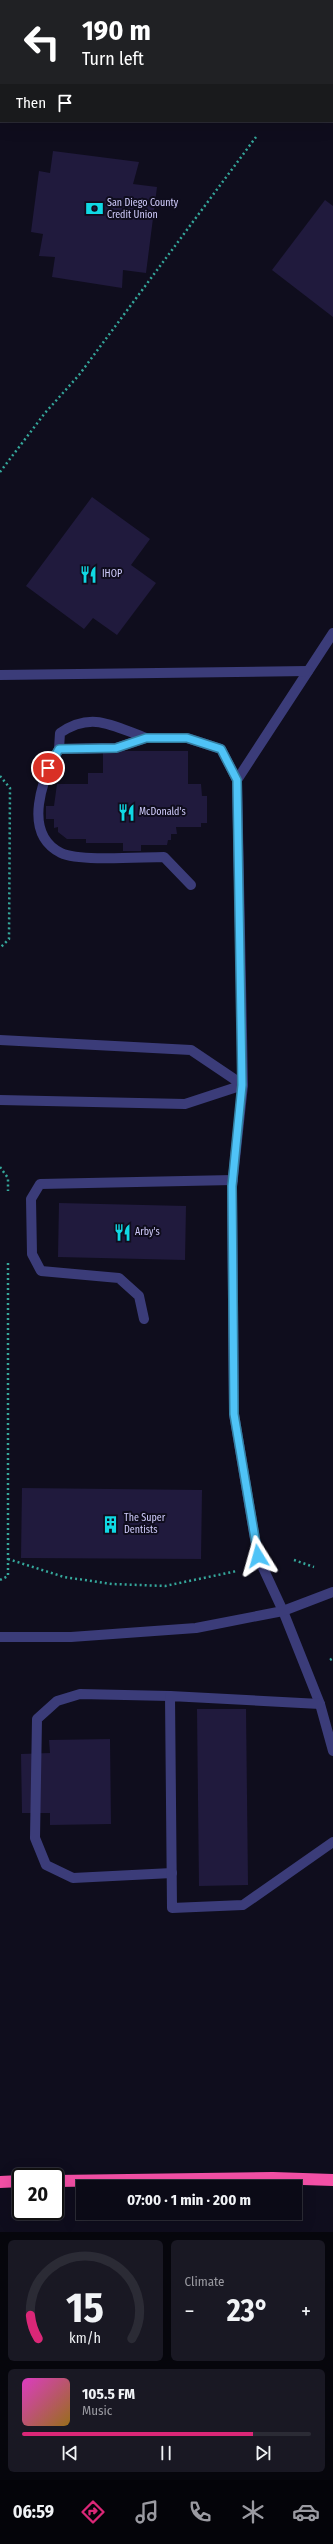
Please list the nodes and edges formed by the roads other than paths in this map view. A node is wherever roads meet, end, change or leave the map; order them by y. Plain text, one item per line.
1 (333, 633) edge
2 (308, 671) junction
3 (0, 675) edge
4 (146, 738) junction
5 (59, 749) junction
6 (237, 780) junction
7 (191, 885) dead end
8 (0, 1040) edge
9 (242, 1085) junction
10 (0, 1100) edge
11 (233, 1180) junction
12 (144, 1319) dead end
13 (333, 1592) edge
14 (283, 1611) junction
15 (0, 1637) edge
16 (170, 1696) junction
17 (320, 1704) junction
18 (333, 1751) edge
19 (333, 1842) edge
20 (172, 1873) junction
21 (333, 2180) edge
22 (12, 2181) edge
23 (64, 2181) edge
24 (0, 2182) edge

1 - 2 lane
2 - 3 lane
2 - 6 lane
4 - 5 lane
4 - 5 lane
4 - 6 lane
5 - 7 lane
6 - 9 lane
8 - 9 lane
9 - 10 lane
9 - 11 lane
11 - 12 lane
11 - 14 lane
13 - 14 lane
14 - 15 lane
14 - 17 lane
16 - 17 lane
16 - 20 lane
16 - 20 lane
17 - 18 lane
19 - 20 lane
21 - 23 highway
22 - 24 highway

